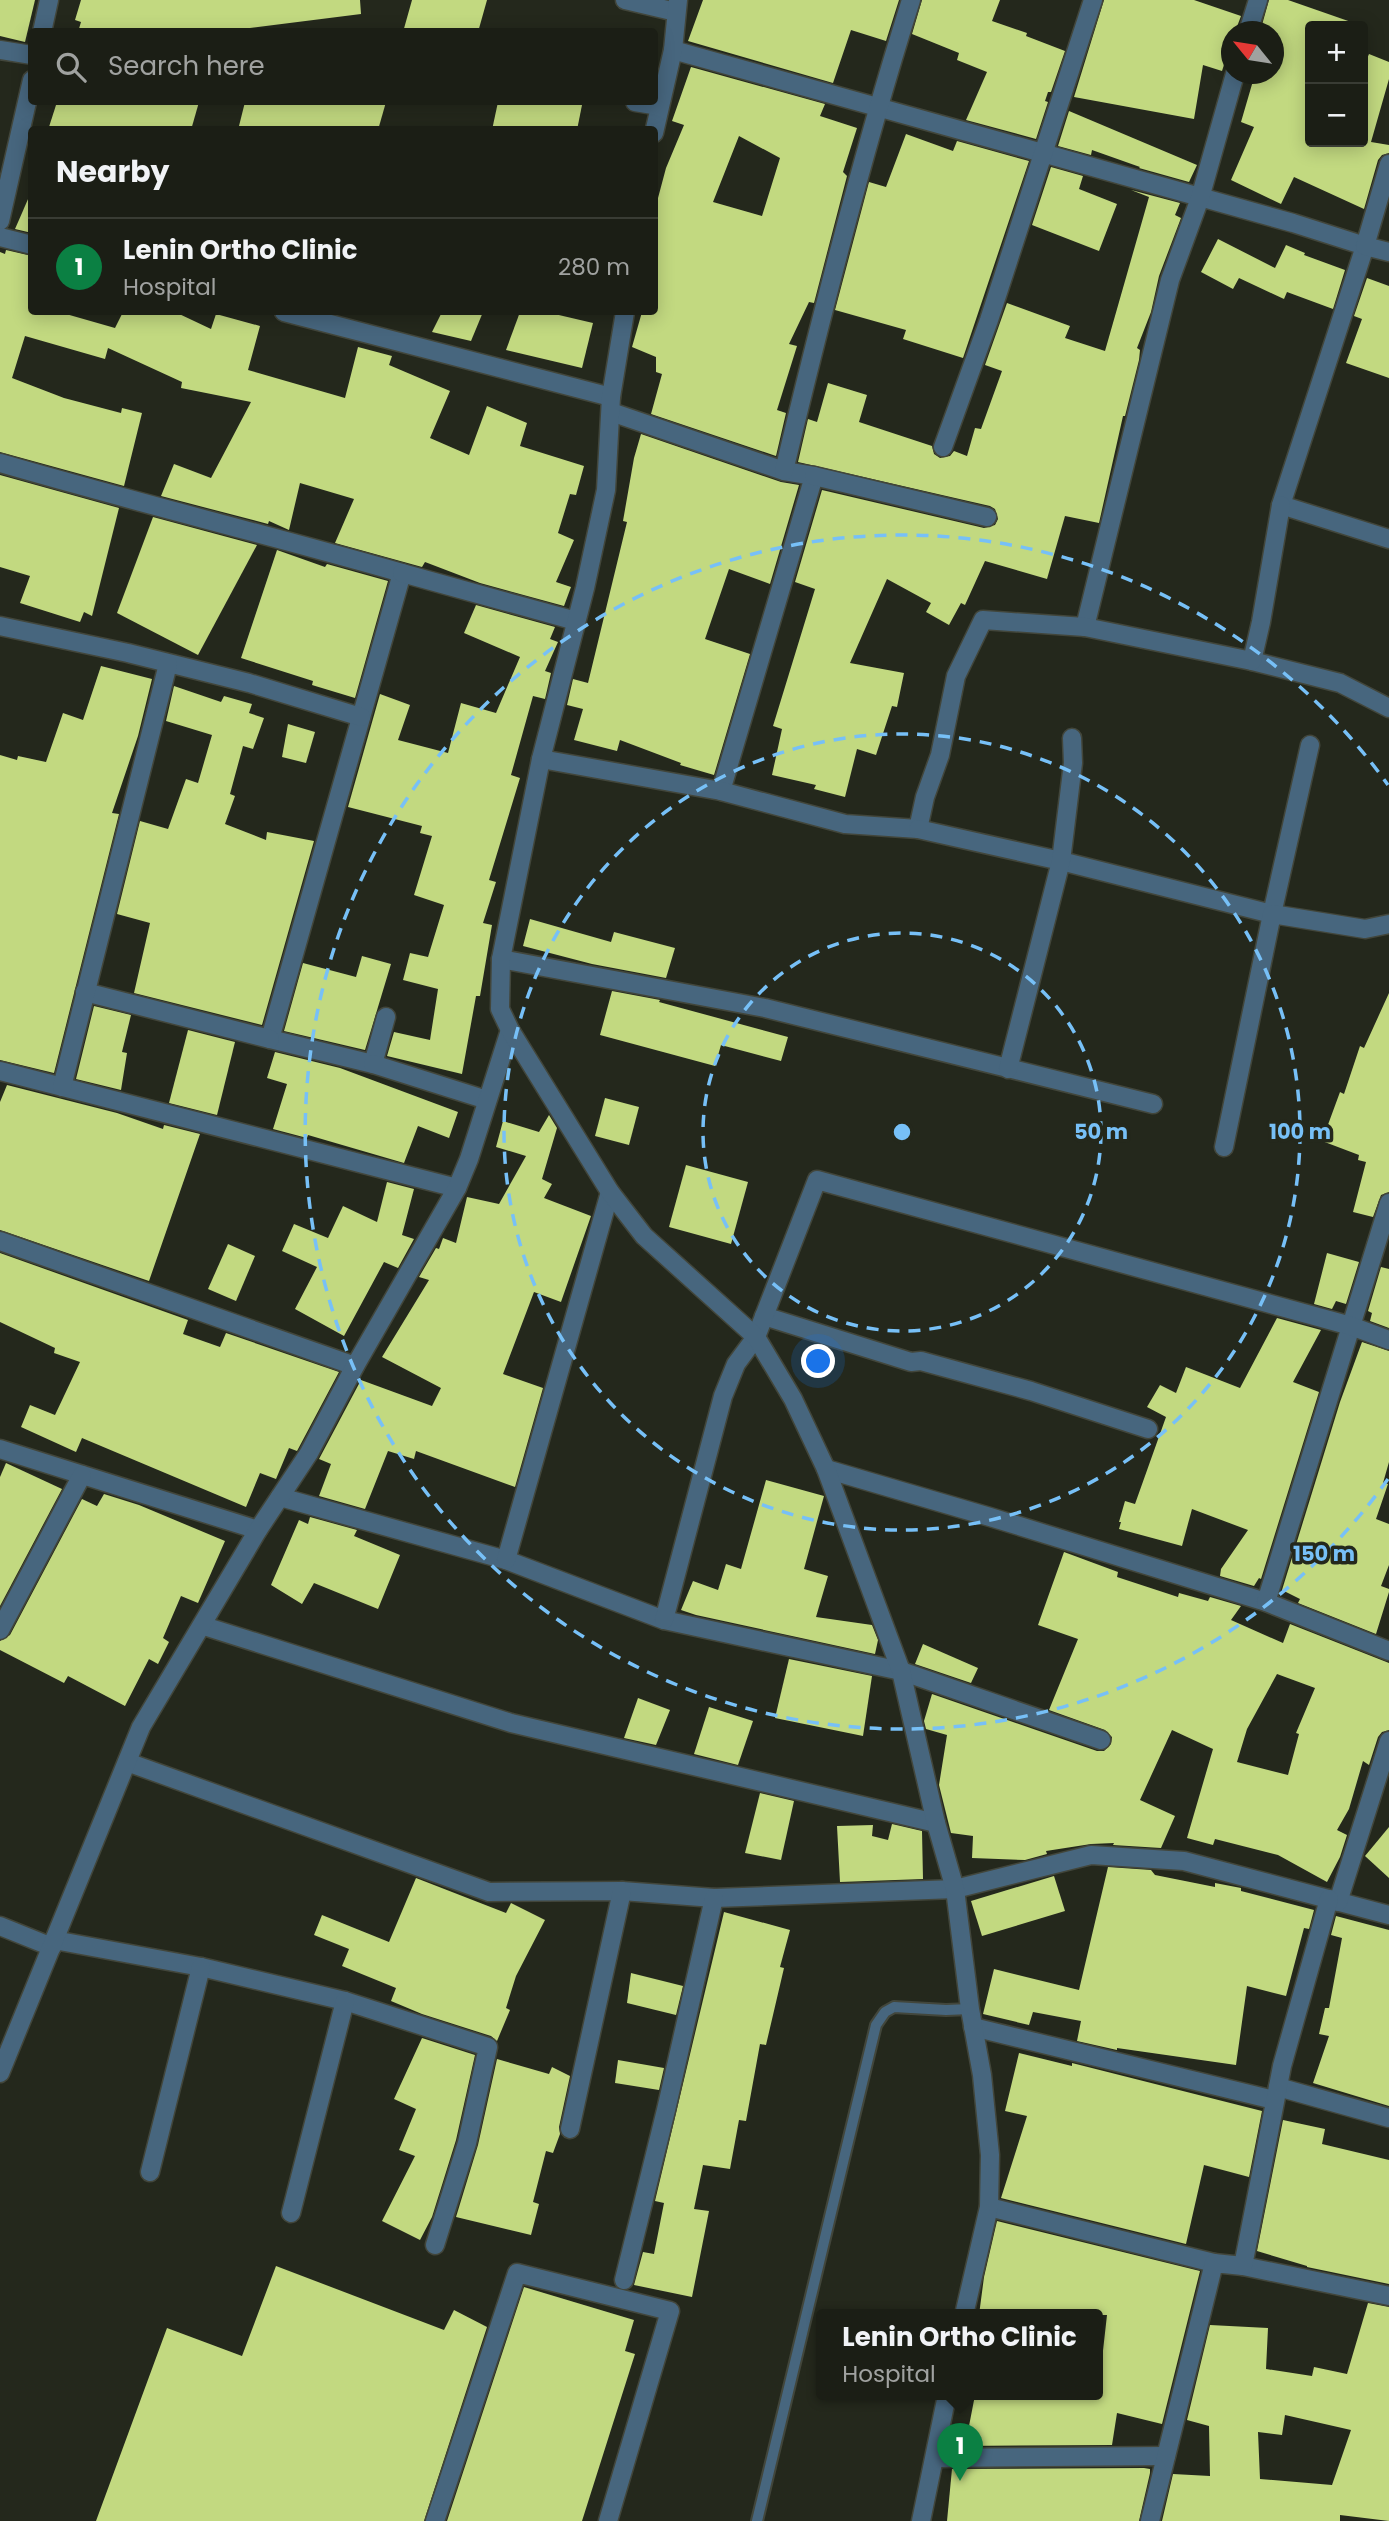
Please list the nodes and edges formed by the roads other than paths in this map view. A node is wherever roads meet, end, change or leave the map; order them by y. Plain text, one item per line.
1 (49, 0) edge
2 (625, 0) edge
3 (911, 0) edge
4 (1093, 0) edge
5 (1258, 0) edge
6 (677, 6) edge
7 (1251, 21) edge
8 (43, 28) edge
9 (0, 50) edge
10 (673, 50) junction
11 (28, 54) edge
12 (1232, 84) edge
13 (28, 98) edge
14 (653, 105) edge
15 (659, 106) junction
16 (876, 109) junction
17 (655, 126) edge
18 (1041, 154) junction
19 (1389, 164) edge
20 (1200, 198) junction
21 (0, 221) edge
22 (0, 237) edge
23 (28, 244) edge
24 (1365, 246) junction
25 (1389, 252) edge
26 (295, 315) edge
27 (625, 315) edge
28 (611, 405) junction
29 (943, 447) dead end
30 (0, 463) edge
31 (785, 471) junction
32 (814, 476) junction
33 (1281, 505) junction
34 (987, 517) dead end
35 (1389, 538) edge
36 (402, 573) junction
37 (576, 621) junction
38 (0, 626) edge
39 (1085, 627) junction
40 (1252, 661) junction
41 (168, 664) junction
42 (1389, 708) edge
43 (361, 717) junction
44 (1072, 738) dead end
45 (1310, 745) dead end
46 (541, 759) junction
47 (720, 791) junction
48 (918, 829) junction
49 (1061, 861) junction
50 (1272, 914) junction
51 (1389, 923) edge
52 (501, 959) junction
53 (85, 992) junction
54 (386, 1017) dead end
55 (510, 1030) junction
56 (271, 1039) junction
57 (373, 1064) junction
58 (1008, 1069) junction
59 (0, 1071) edge
60 (62, 1087) junction
61 (487, 1100) junction
62 (1153, 1104) dead end
63 (1224, 1147) dead end
64 (457, 1188) junction
65 (610, 1192) junction
66 (1389, 1203) edge
67 (0, 1241) edge
68 (764, 1316) junction
69 (1351, 1326) junction
70 (756, 1337) junction
71 (1389, 1340) edge
72 (355, 1366) junction
73 (1148, 1430) dead end
74 (0, 1448) edge
75 (826, 1469) junction
76 (82, 1475) junction
77 (280, 1497) junction
78 (258, 1530) junction
79 (506, 1560) junction
80 (1266, 1602) junction
81 (664, 1620) junction
82 (204, 1626) junction
83 (0, 1630) edge
84 (1389, 1651) edge
85 (901, 1671) junction
86 (1101, 1740) dead end
87 (1389, 1741) edge
88 (127, 1762) junction
89 (936, 1823) junction
90 (955, 1889) junction
91 (622, 1891) junction
92 (714, 1898) junction
93 (1333, 1901) junction
94 (1389, 1915) edge
95 (0, 1926) edge
96 (53, 1943) junction
97 (201, 1967) junction
98 (345, 2001) junction
99 (971, 2018) junction
100 (0, 2073) edge
101 (1276, 2093) junction
102 (1389, 2118) edge
103 (570, 2129) dead end
104 (150, 2172) dead end
105 (989, 2207) junction
106 (290, 2213) dead end
107 (435, 2245) dead end
108 (1214, 2263) junction
109 (1242, 2266) junction
110 (624, 2280) dead end
111 (1389, 2296) edge
112 (965, 2309) edge
113 (946, 2400) edge
114 (1166, 2456) junction
115 (934, 2458) junction
116 (435, 2521) edge
117 (608, 2521) edge
118 (757, 2521) edge
119 (921, 2521) edge
120 (1150, 2521) edge

1 - 8 street
2 - 6 street
3 - 16 street
4 - 18 street
5 - 7 street
6 - 10 street
9 - 11 street
10 - 15 street
10 - 16 street
12 - 20 street
13 - 21 street
14 - 15 street
15 - 17 street
16 - 18 street
16 - 31 street
18 - 20 street
18 - 29 street
19 - 24 street
20 - 24 street
20 - 39 street
22 - 23 street
24 - 25 street
24 - 33 street
26 - 28 street
27 - 28 street
28 - 31 street
28 - 37 street
30 - 36 street
31 - 32 street
32 - 34 street
32 - 47 street
33 - 35 street
33 - 40 street
36 - 37 street
36 - 43 street
37 - 46 street
38 - 41 street
39 - 40 street
39 - 48 street
40 - 42 street
41 - 43 street
41 - 53 street
43 - 56 street
44 - 49 street
45 - 50 street
46 - 47 street
46 - 52 street
47 - 48 street
48 - 49 street
49 - 50 street
49 - 58 street
50 - 51 street
50 - 63 street
52 - 55 street
52 - 58 street
53 - 56 street
53 - 60 street
54 - 57 street
55 - 61 street
55 - 65 street
56 - 57 street
57 - 61 street
58 - 62 street
59 - 60 street
60 - 64 street
61 - 64 street
64 - 72 street
65 - 70 street
65 - 79 street
66 - 69 street
67 - 72 street
68 - 69 street
68 - 70 street
68 - 73 street
69 - 71 street
69 - 80 street
70 - 75 street
70 - 81 street
72 - 77 street
74 - 76 street
75 - 80 street
75 - 85 street
76 - 78 street
76 - 83 street
77 - 78 street
77 - 79 street
78 - 82 street
79 - 81 street
80 - 84 street
81 - 85 street
82 - 88 street
82 - 89 street
85 - 86 street
85 - 89 street
87 - 93 street
88 - 91 street
88 - 96 street
89 - 90 street
90 - 92 street
90 - 93 street
90 - 99 street
91 - 92 street
91 - 103 street
92 - 110 street
93 - 94 street
93 - 101 street
95 - 96 street
96 - 97 street
96 - 100 street
97 - 98 street
97 - 104 street
98 - 106 street
98 - 107 street
99 - 101 street
99 - 105 street
99 - 118 lane
101 - 102 street
101 - 109 street
105 - 108 street
105 - 112 street
108 - 109 street
108 - 114 street
109 - 111 street
113 - 115 street
114 - 115 street
114 - 120 street
115 - 119 street
116 - 117 street

